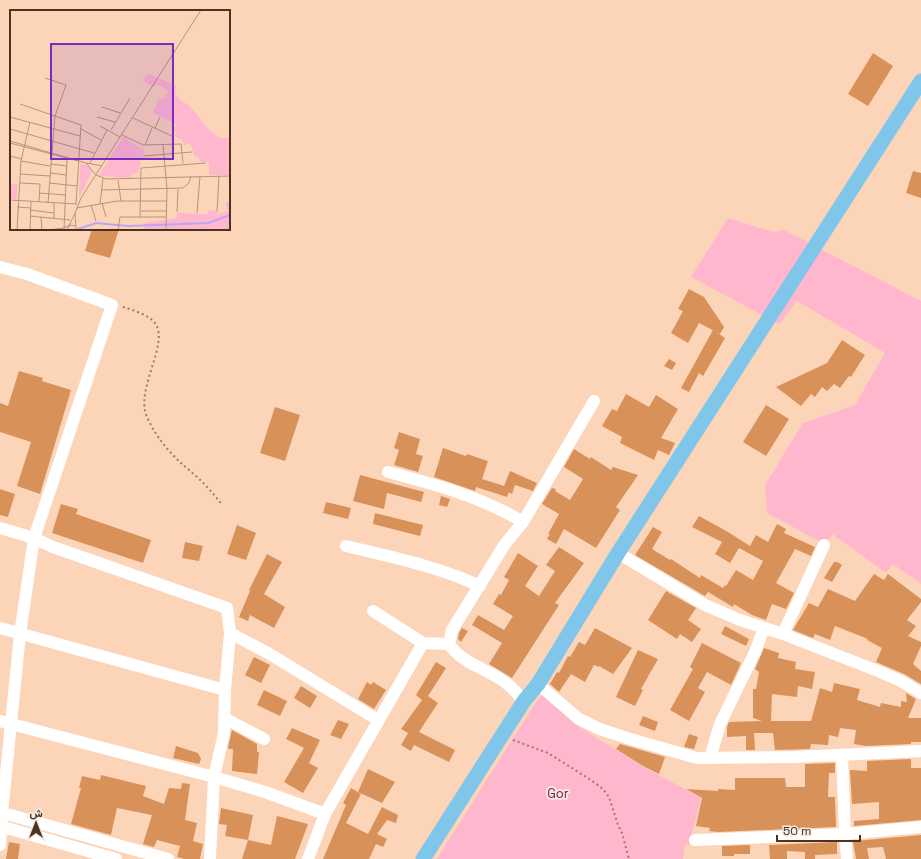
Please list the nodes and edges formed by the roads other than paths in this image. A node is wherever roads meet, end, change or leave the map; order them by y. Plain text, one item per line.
1 (921, 81) edge
2 (0, 267) edge
3 (594, 400) dead end
4 (388, 472) dead end
5 (523, 522) junction
6 (0, 528) edge
7 (34, 538) junction
8 (824, 545) dead end
9 (346, 546) dead end
10 (618, 553) junction
11 (480, 586) junction
12 (373, 611) dead end
13 (0, 628) edge
14 (764, 628) junction
15 (230, 633) junction
16 (20, 634) junction
17 (783, 634) junction
18 (423, 643) junction
19 (449, 644) junction
20 (538, 684) junction
21 (225, 690) junction
22 (921, 693) edge
23 (524, 701) junction
24 (224, 718) junction
25 (378, 720) junction
26 (5, 723) edge
27 (264, 739) dead end
28 (921, 750) edge
29 (842, 755) junction
30 (710, 758) junction
31 (214, 777) junction
32 (1, 813) edge
33 (325, 814) junction
34 (0, 826) edge
35 (921, 827) edge
36 (845, 834) junction
37 (695, 840) dead end
38 (0, 845) edge
39 (116, 859) edge
40 (168, 859) edge
41 (210, 859) edge
42 (308, 859) edge
43 (423, 859) edge
44 (847, 859) edge

1 - 10 main road
2 - 7 street
3 - 5 street
4 - 5 street
5 - 11 street
6 - 7 street
7 - 15 street
7 - 16 street
8 - 17 street
9 - 11 street
10 - 14 street
10 - 20 main road
11 - 19 street
12 - 18 street
13 - 16 street
14 - 17 street
14 - 30 street
15 - 21 street
15 - 25 street
16 - 21 street
16 - 26 street
17 - 22 street
18 - 19 street
18 - 25 street
19 - 23 street
20 - 23 main road
20 - 30 street
21 - 24 street
23 - 43 main road
24 - 27 street
24 - 31 street
25 - 33 street
26 - 31 street
26 - 32 street
28 - 29 street
29 - 30 street
29 - 36 street
31 - 33 street
31 - 41 street
32 - 34 street
32 - 40 street
33 - 42 street
34 - 38 street
34 - 39 street
35 - 36 street
36 - 37 street
36 - 44 street

